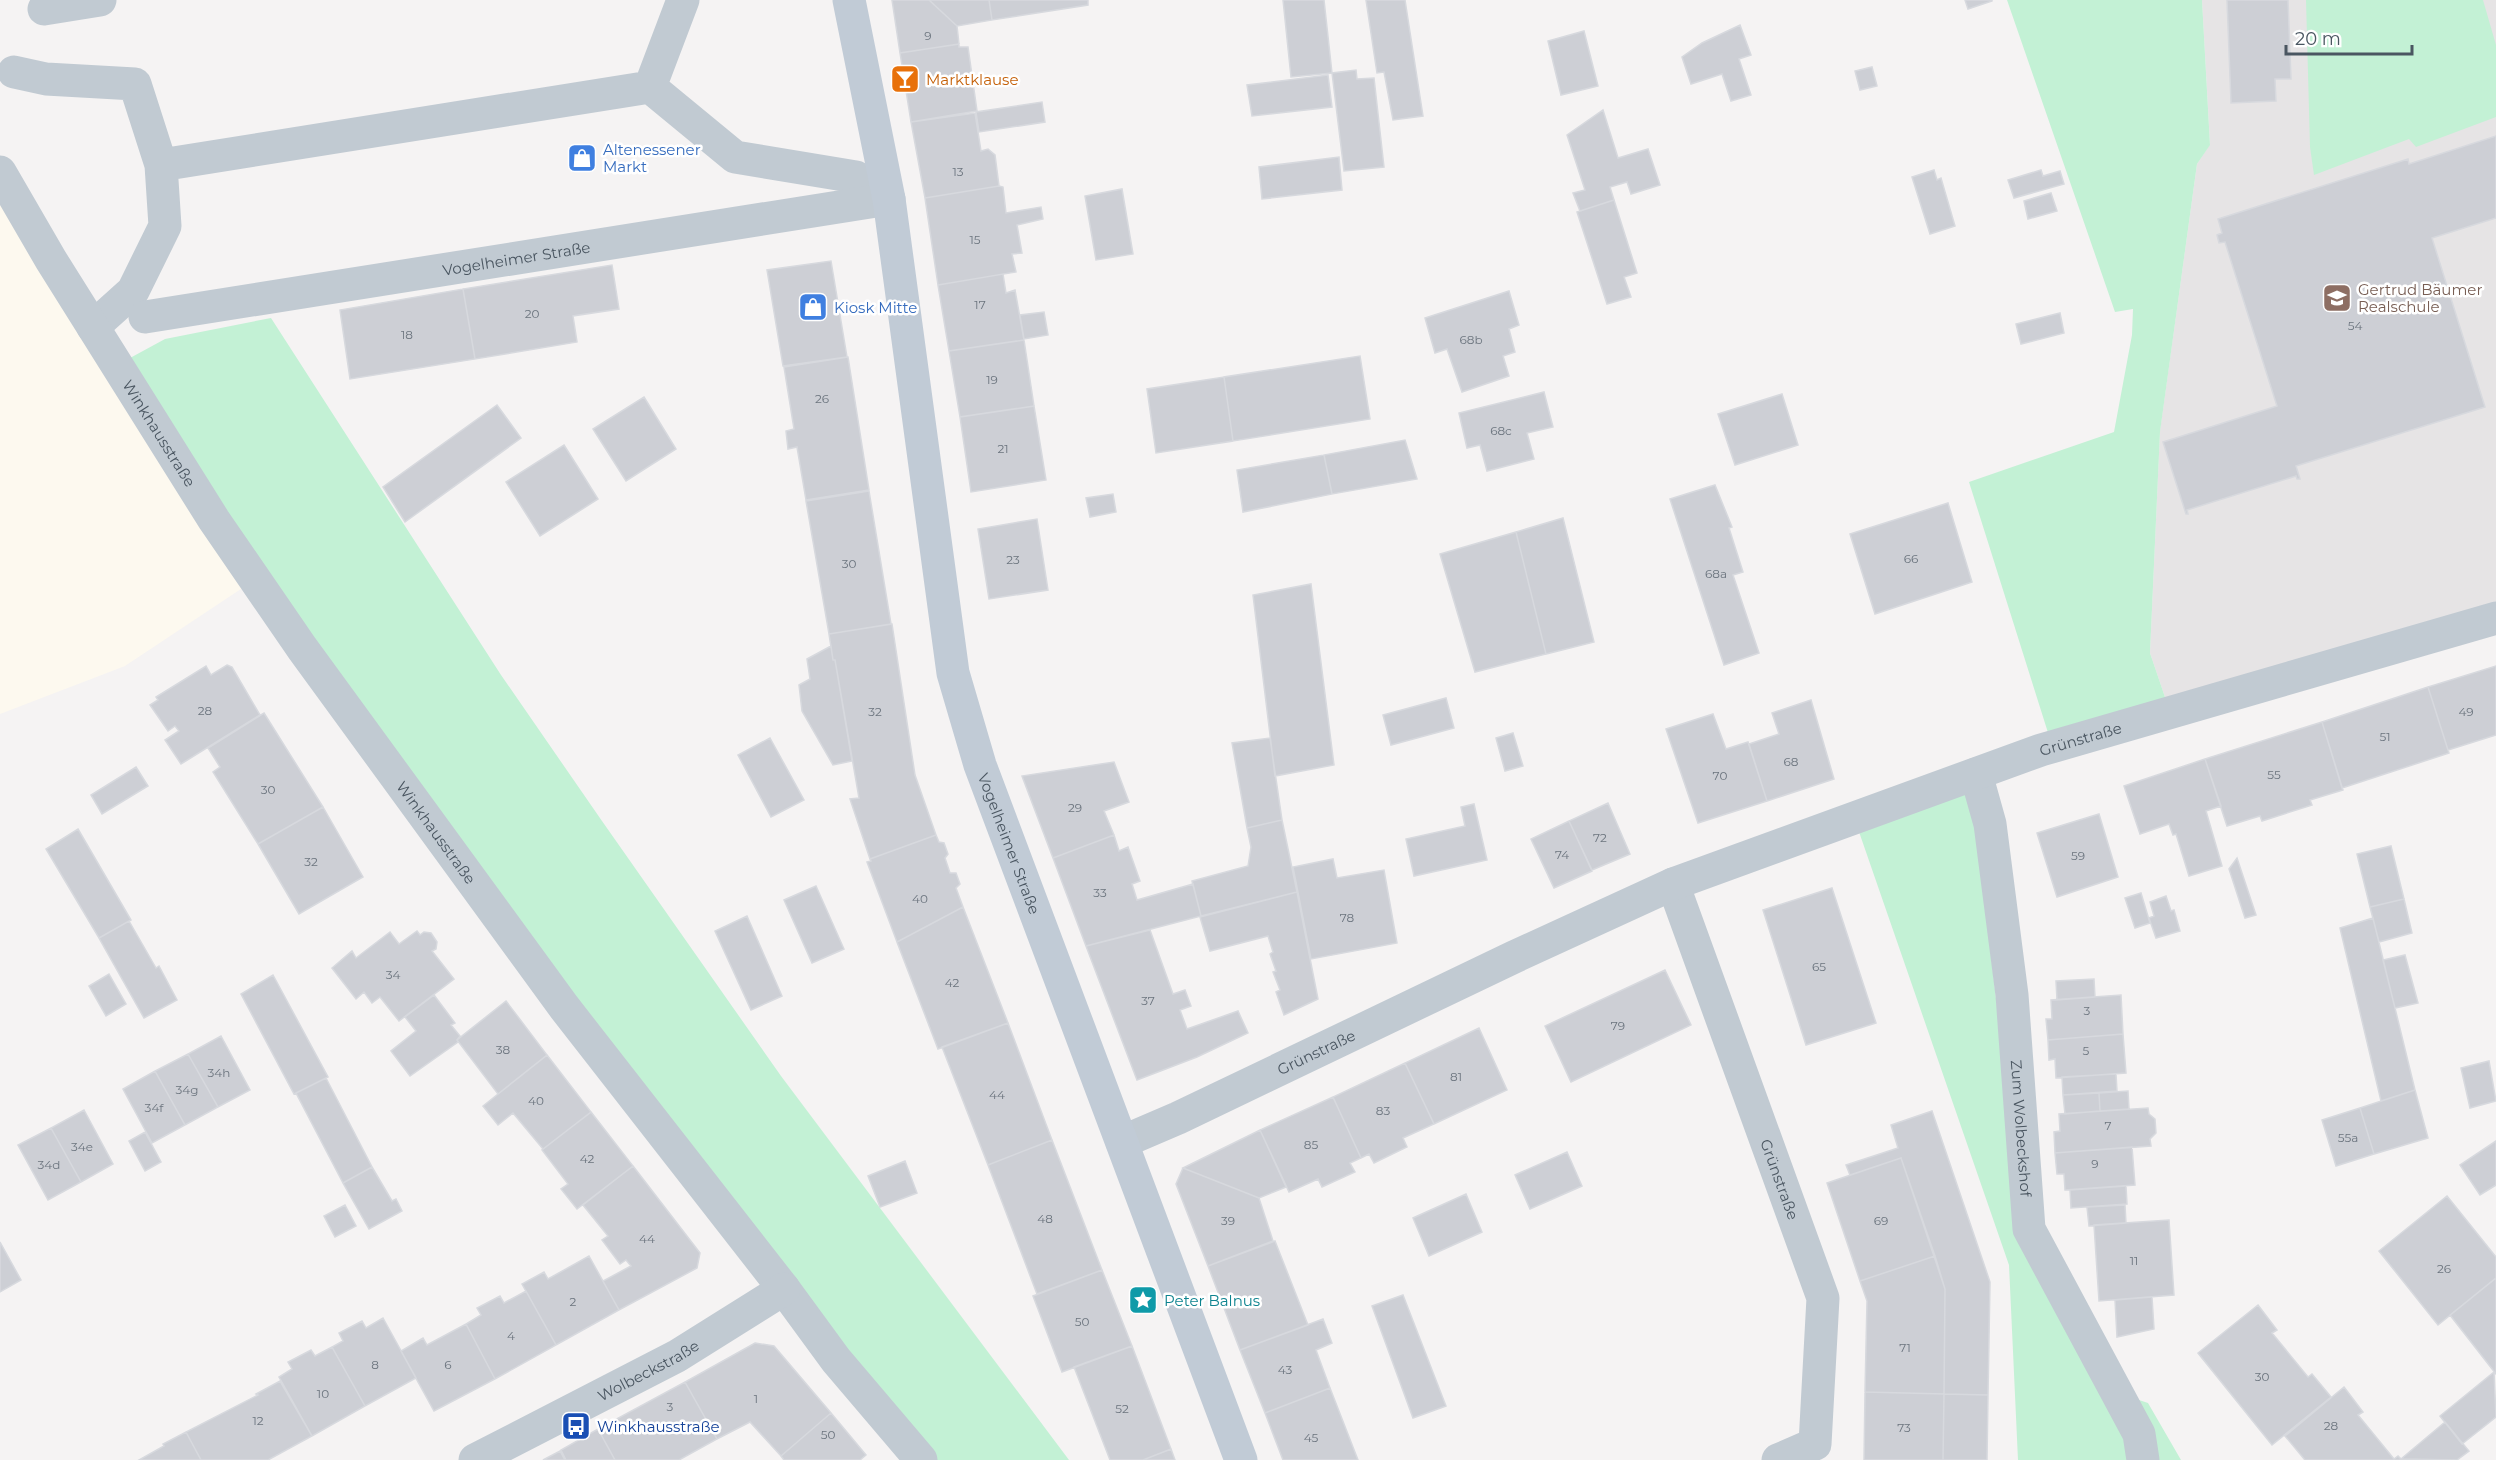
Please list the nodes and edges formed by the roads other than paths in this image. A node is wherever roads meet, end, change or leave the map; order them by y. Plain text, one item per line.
1 (100, 0) edge
2 (683, 0) edge
3 (849, 0) edge
4 (44, 9) dead end
5 (14, 72) dead end
6 (650, 87) junction
7 (161, 165) junction
8 (0, 172) edge
9 (856, 177) dead end
10 (890, 199) junction
11 (145, 317) dead end
12 (93, 327) junction
13 (2496, 618) edge
14 (1976, 774) junction
15 (1673, 884) junction
16 (1122, 1142) junction
17 (784, 1289) junction
18 (475, 1460) edge
19 (921, 1460) edge
20 (1240, 1460) edge
21 (1778, 1460) edge
22 (2143, 1460) edge

1 - 4 street
2 - 6 street
3 - 10 main road, Vogelheimer Straße
5 - 7 street
6 - 7 street
6 - 9 street
7 - 12 street
8 - 12 street, Winkhausstraße
10 - 11 street, Vogelheimer Straße
10 - 16 main road, Vogelheimer Straße
12 - 17 street, Winkhausstraße
13 - 14 street, Grünstraße
14 - 15 street, Grünstraße
14 - 22 street, Zum Wolbeckshof
15 - 16 street, Grünstraße
15 - 21 street, Grünstraße
16 - 20 main road, Vogelheimer Straße
17 - 18 street, Wolbeckstraße
17 - 19 street, Winkhausstraße

